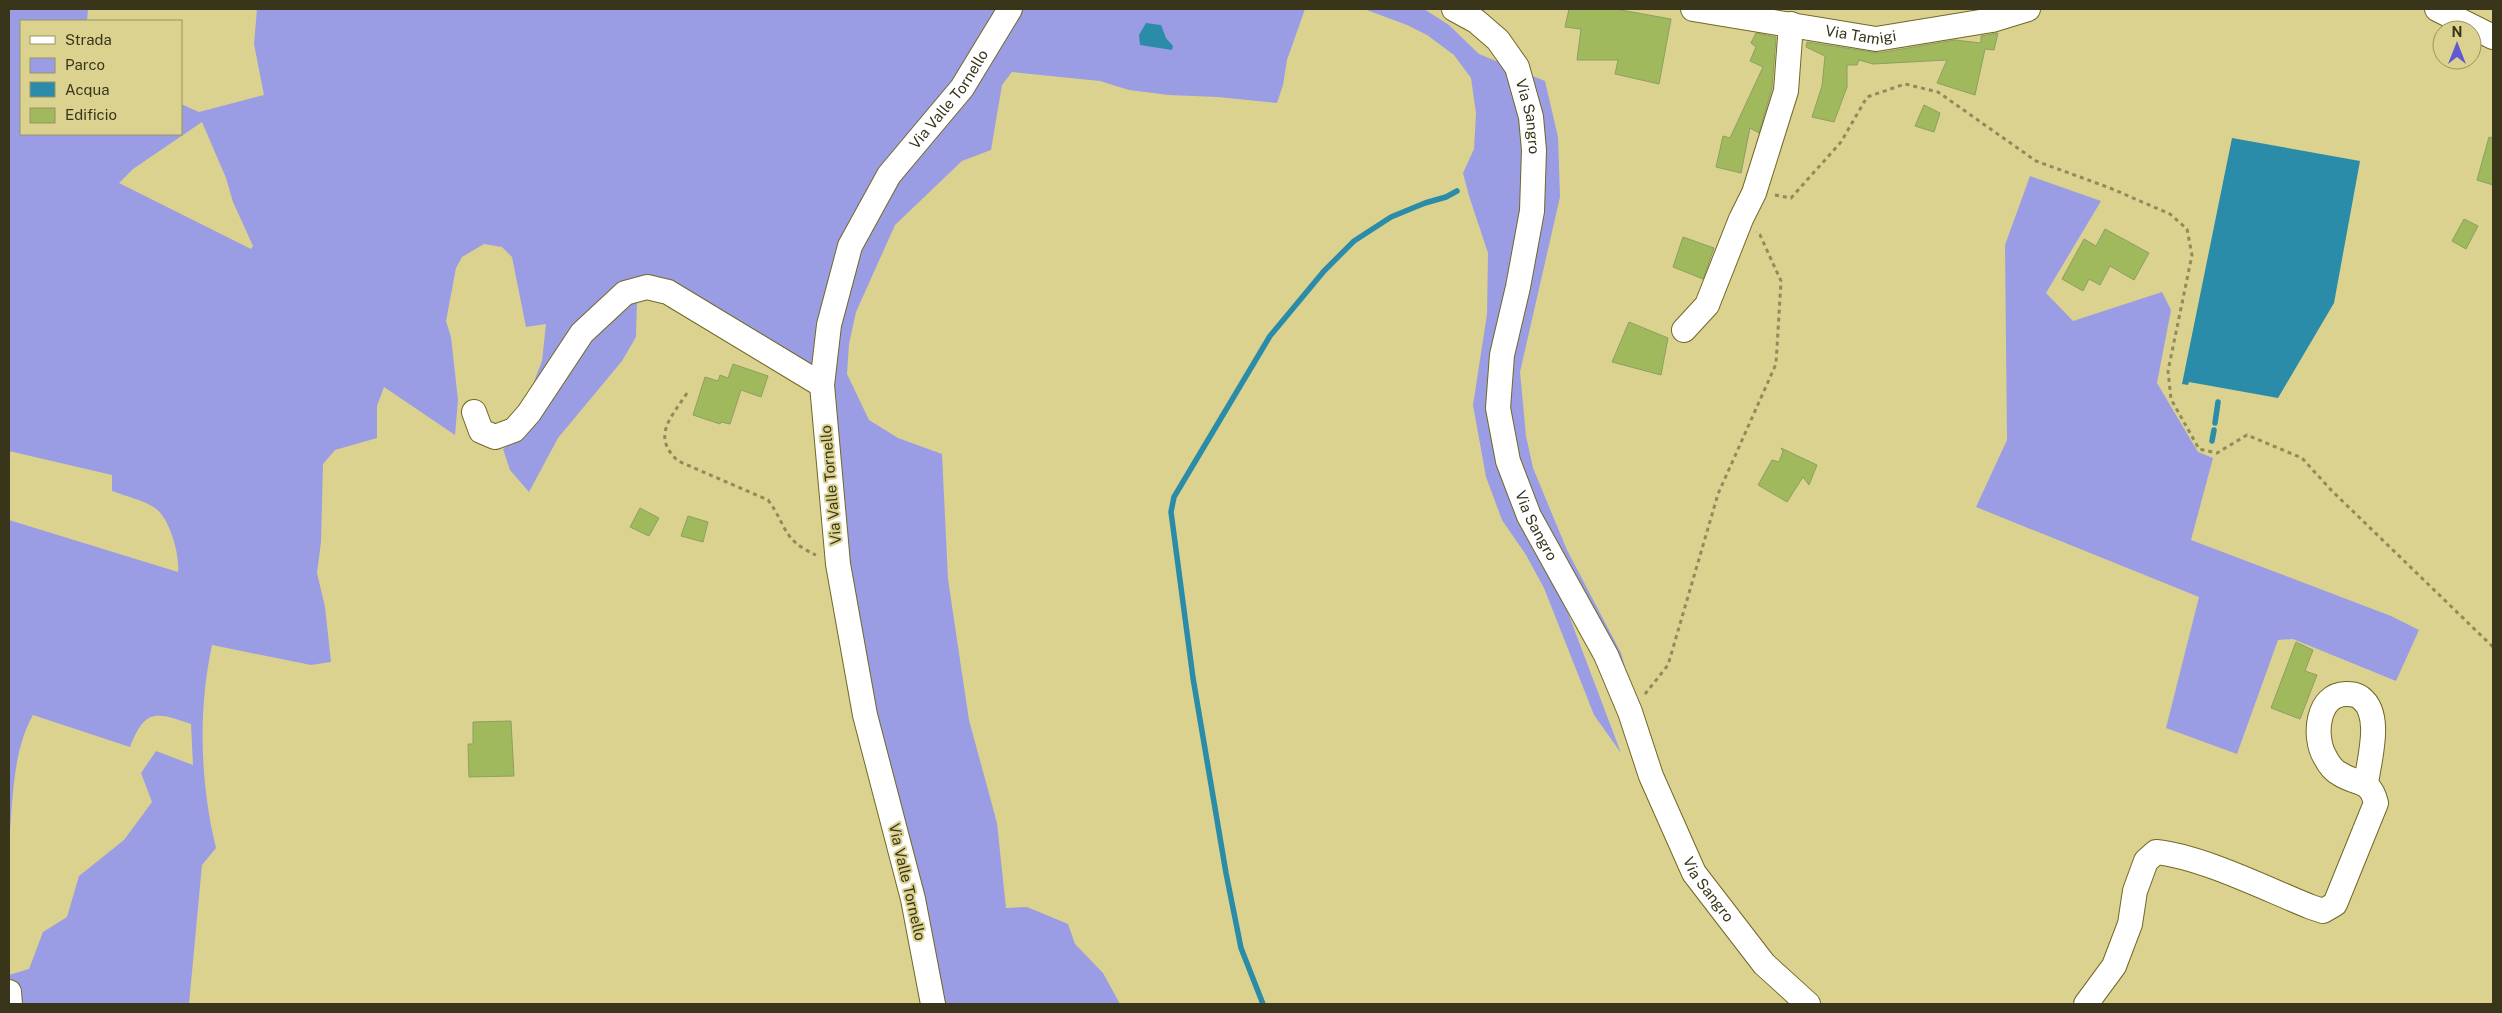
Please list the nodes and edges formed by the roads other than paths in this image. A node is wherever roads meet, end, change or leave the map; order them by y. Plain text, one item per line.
1 (1010, 9) edge
2 (1454, 9) edge
3 (1693, 9) edge
4 (2028, 9) edge
5 (2437, 9) edge
6 (1792, 24) junction
7 (2493, 37) edge
8 (1684, 330) dead end
9 (822, 385) junction
10 (474, 412) dead end
11 (2366, 784) dead end
12 (9, 992) edge
13 (10, 1004) edge
14 (933, 1004) edge
15 (1808, 1004) edge
16 (2086, 1004) edge

1 - 9 street, Via Valle Tornello
2 - 15 street, Via Sangro
3 - 6 street, Via Tamigi
4 - 6 street, Via Tamigi
5 - 7 street
6 - 8 street
9 - 10 street
9 - 14 street, Via Valle Tornello
11 - 16 street
12 - 13 street

